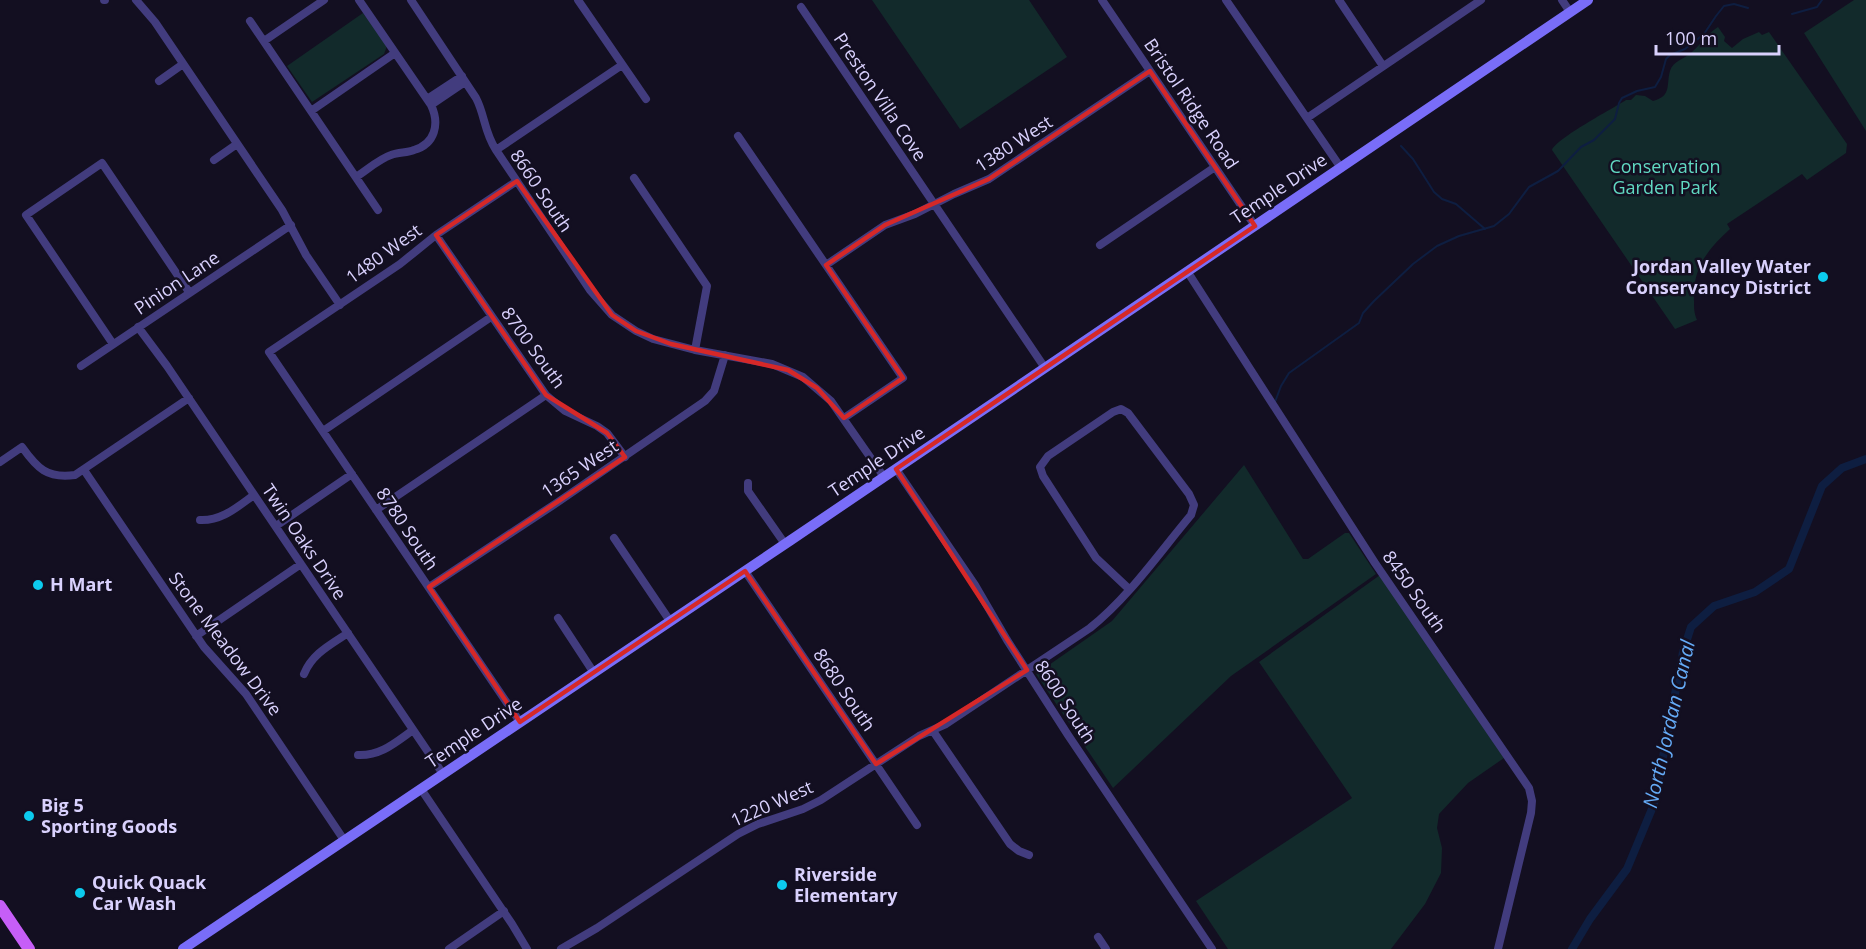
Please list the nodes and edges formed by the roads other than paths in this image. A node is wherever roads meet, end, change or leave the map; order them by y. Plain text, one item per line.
1 (136, 0) edge
2 (324, 0) edge
3 (359, 0) edge
4 (411, 0) edge
5 (578, 0) edge
6 (1102, 0) edge
7 (1226, 0) edge
8 (1339, 0) edge
9 (1480, 0) edge
10 (1562, 0) edge
11 (1588, 0) edge
12 (801, 7) dead end
13 (1570, 12) junction
14 (250, 21) dead end
15 (264, 41) junction
16 (395, 53) junction
17 (183, 64) junction
18 (622, 65) junction
19 (1383, 66) junction
20 (1150, 71) junction
21 (464, 79) junction
22 (159, 81) dead end
23 (646, 99) dead end
24 (429, 102) junction
25 (311, 111) junction
26 (1307, 118) junction
27 (738, 136) dead end
28 (237, 144) junction
29 (496, 150) junction
30 (214, 160) dead end
31 (1215, 167) junction
32 (1341, 168) junction
33 (356, 177) junction
34 (634, 178) dead end
35 (517, 181) junction
36 (934, 204) junction
37 (378, 210) dead end
38 (291, 225) junction
39 (1255, 226) junction
40 (436, 236) junction
41 (1100, 245) dead end
42 (825, 265) junction
43 (1187, 272) junction
44 (189, 292) junction
45 (340, 305) junction
46 (491, 317) junction
47 (138, 327) junction
48 (113, 344) junction
49 (695, 350) junction
50 (269, 352) joint
51 (725, 355) junction
52 (81, 366) dead end
53 (1045, 368) junction
54 (546, 395) junction
55 (189, 398) junction
56 (844, 418) junction
57 (323, 431) junction
58 (625, 457) junction
59 (0, 462) edge
60 (896, 469) junction
61 (84, 470) junction
62 (352, 474) junction
63 (884, 477) junction
64 (748, 483) dead end
65 (254, 495) junction
66 (376, 510) junction
67 (200, 520) dead end
68 (276, 526) junction
69 (614, 538) dead end
70 (785, 544) junction
71 (301, 564) junction
72 (745, 571) junction
73 (429, 587) junction
74 (1129, 590) junction
75 (558, 618) dead end
76 (670, 621) junction
77 (348, 633) junction
78 (196, 636) junction
79 (1027, 670) junction
80 (594, 672) junction
81 (304, 674) dead end
82 (520, 722) junction
83 (413, 730) junction
84 (933, 731) junction
85 (358, 755) dead end
86 (876, 764) junction
87 (443, 774) junction
88 (421, 789) junction
89 (917, 825) dead end
90 (344, 840) junction
91 (1029, 855) dead end
92 (0, 906) edge
93 (504, 911) junction
94 (1098, 937) dead end
95 (28, 949) edge
96 (183, 949) edge
97 (449, 949) edge
98 (527, 949) edge
99 (561, 949) edge
100 (1106, 949) edge
101 (1212, 949) edge
102 (1498, 949) edge

1 - 17 street
2 - 15 street
3 - 16 street
4 - 21 street, 8660 South
5 - 18 street
6 - 20 street, Bristol Ridge Road
7 - 26 street
8 - 19 street
9 - 19 street
10 - 13 street
11 - 13 street, Temple Drive
12 - 36 street, Preston Villa Cove
13 - 32 street, Temple Drive
14 - 15 street
15 - 25 street
16 - 24 street
16 - 25 street
17 - 22 street
17 - 28 street
18 - 23 street
18 - 29 street
19 - 26 street
20 - 31 street, Bristol Ridge Road
20 - 36 street, 1380 West
21 - 24 street
21 - 29 street, 8660 South
24 - 33 street
25 - 33 street
26 - 32 street
27 - 42 street
28 - 30 street
28 - 38 street
29 - 35 street, 8660 South
31 - 39 street, Bristol Ridge Road
31 - 41 street
32 - 39 street, Temple Drive
33 - 37 street
34 - 49 street
35 - 40 street, 1480 West
35 - 49 street, 8660 South
36 - 42 street, 1380 West
36 - 53 street, Preston Villa Cove
38 - 44 street, Pinion Lane
38 - 45 street
39 - 43 street, Temple Drive
40 - 45 street, 1480 West
40 - 46 street, 8700 South
42 - 56 street
43 - 53 street, Temple Drive
43 - 102 street, 8450 South
44 - 47 street, Pinion Lane
44 - 48 street
45 - 50 street, 1480 West
46 - 54 street, 8700 South
46 - 57 street
47 - 48 street, Pinion Lane
47 - 55 street, Twin Oaks Drive
48 - 52 street, Pinion Lane
49 - 51 street, 8660 South
50 - 57 street, 8780 South
51 - 56 street, 8660 South
51 - 58 street, 1365 West
53 - 60 street, Temple Drive
54 - 58 street, 8700 South
54 - 66 street
55 - 61 street
55 - 65 street, Twin Oaks Drive
56 - 63 street, 8660 South
57 - 62 street, 8780 South
58 - 73 street, 1365 West
59 - 61 street
60 - 63 street, Temple Drive
60 - 79 street, 8600 South
61 - 78 street, Stone Meadow Drive
62 - 66 street, 8780 South
62 - 68 street
63 - 70 street, Temple Drive
64 - 70 street
65 - 67 street
65 - 68 street, Twin Oaks Drive
66 - 73 street, 8780 South
68 - 71 street, Twin Oaks Drive
69 - 76 street
70 - 72 street, Temple Drive
71 - 77 street, Twin Oaks Drive
71 - 78 street
72 - 76 street, Temple Drive
72 - 86 street, 8680 South
73 - 82 street, 8780 South
74 - 74 street, 1220 West
74 - 79 street, 1220 West
75 - 80 street
76 - 80 street, Temple Drive
77 - 81 street
77 - 83 street, Twin Oaks Drive
78 - 90 street, Stone Meadow Drive
79 - 84 street, 1220 West
79 - 101 street, 8600 South
80 - 82 street, Temple Drive
82 - 87 street, Temple Drive
83 - 85 street
83 - 87 street, Twin Oaks Drive
84 - 86 street, 1220 West
84 - 91 street
86 - 89 street, 8680 South
86 - 99 street, 1220 West
87 - 88 street, Temple Drive
88 - 90 street, Temple Drive
88 - 93 street
90 - 96 street, Temple Drive
92 - 95 main road
93 - 97 street
93 - 98 street
94 - 100 street

